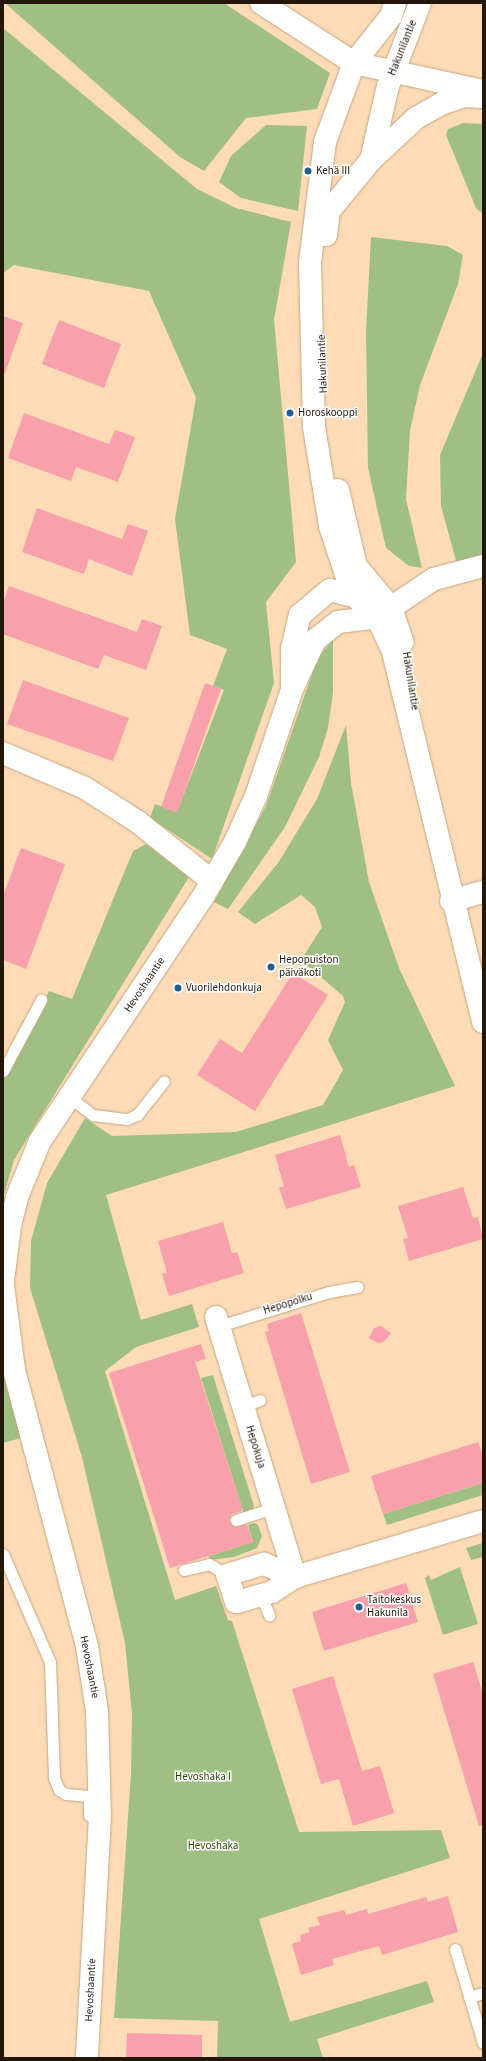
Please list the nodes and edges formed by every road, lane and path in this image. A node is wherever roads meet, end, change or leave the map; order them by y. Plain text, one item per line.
1 (261, 3) edge
2 (420, 3) edge
3 (393, 10) edge
4 (354, 63) junction
5 (393, 70) junction
6 (483, 91) edge
7 (483, 97) edge
8 (371, 160) junction
9 (483, 566) edge
10 (352, 593) junction
11 (384, 613) junction
12 (292, 687) junction
13 (3, 753) edge
14 (212, 881) junction
15 (483, 892) edge
16 (451, 901) junction
17 (41, 1000) dead end
18 (483, 1022) edge
19 (3, 1071) edge
20 (164, 1081) dead end
21 (69, 1097) junction
22 (4, 1260) edge
23 (3, 1281) edge
24 (3, 1286) edge
25 (358, 1287) dead end
26 (218, 1322) joint
27 (273, 1508) junction
28 (236, 1520) dead end
29 (483, 1521) edge
30 (3, 1554) edge
31 (184, 1570) dead end
32 (227, 1576) junction
33 (295, 1577) junction
34 (261, 1595) junction
35 (269, 1615) dead end
36 (100, 1816) junction
37 (455, 1949) dead end
38 (483, 1993) edge
39 (469, 1997) junction
40 (483, 2043) edge
41 (87, 2058) edge

1 - 4 main road
2 - 5 main road, Hakunilantie
3 - 4 main road, Hakunilantie
4 - 5 main road
4 - 10 main road, Hakunilantie
5 - 6 main road
5 - 8 main road, Hakunilantie
7 - 8 main road
8 - 11 main road, Hakunilantie
9 - 11 main road
10 - 11 main road, Hevoshaantie
10 - 12 main road, Hevoshaantie
11 - 12 main road, Hevoshaantie
11 - 16 main road, Hakunilantie
12 - 14 main road, Hevoshaantie
13 - 14 main road
14 - 21 main road, Hevoshaantie
15 - 16 main road
16 - 18 main road, Hakunilantie
17 - 19 lane
20 - 21 lane
21 - 22 main road, Hevoshaantie
22 - 23 main road, Hevoshaantie
24 - 36 main road, Hevoshaantie
25 - 26 lane, Hepopolku
26 - 27 main road, Hepokuja
27 - 28 lane
27 - 33 main road, Hepokuja
29 - 33 main road
30 - 36 lane
31 - 32 lane
32 - 33 main road
32 - 34 main road
33 - 34 main road
34 - 35 lane
36 - 41 main road, Hevoshaantie
37 - 39 lane
38 - 39 lane
39 - 40 lane

